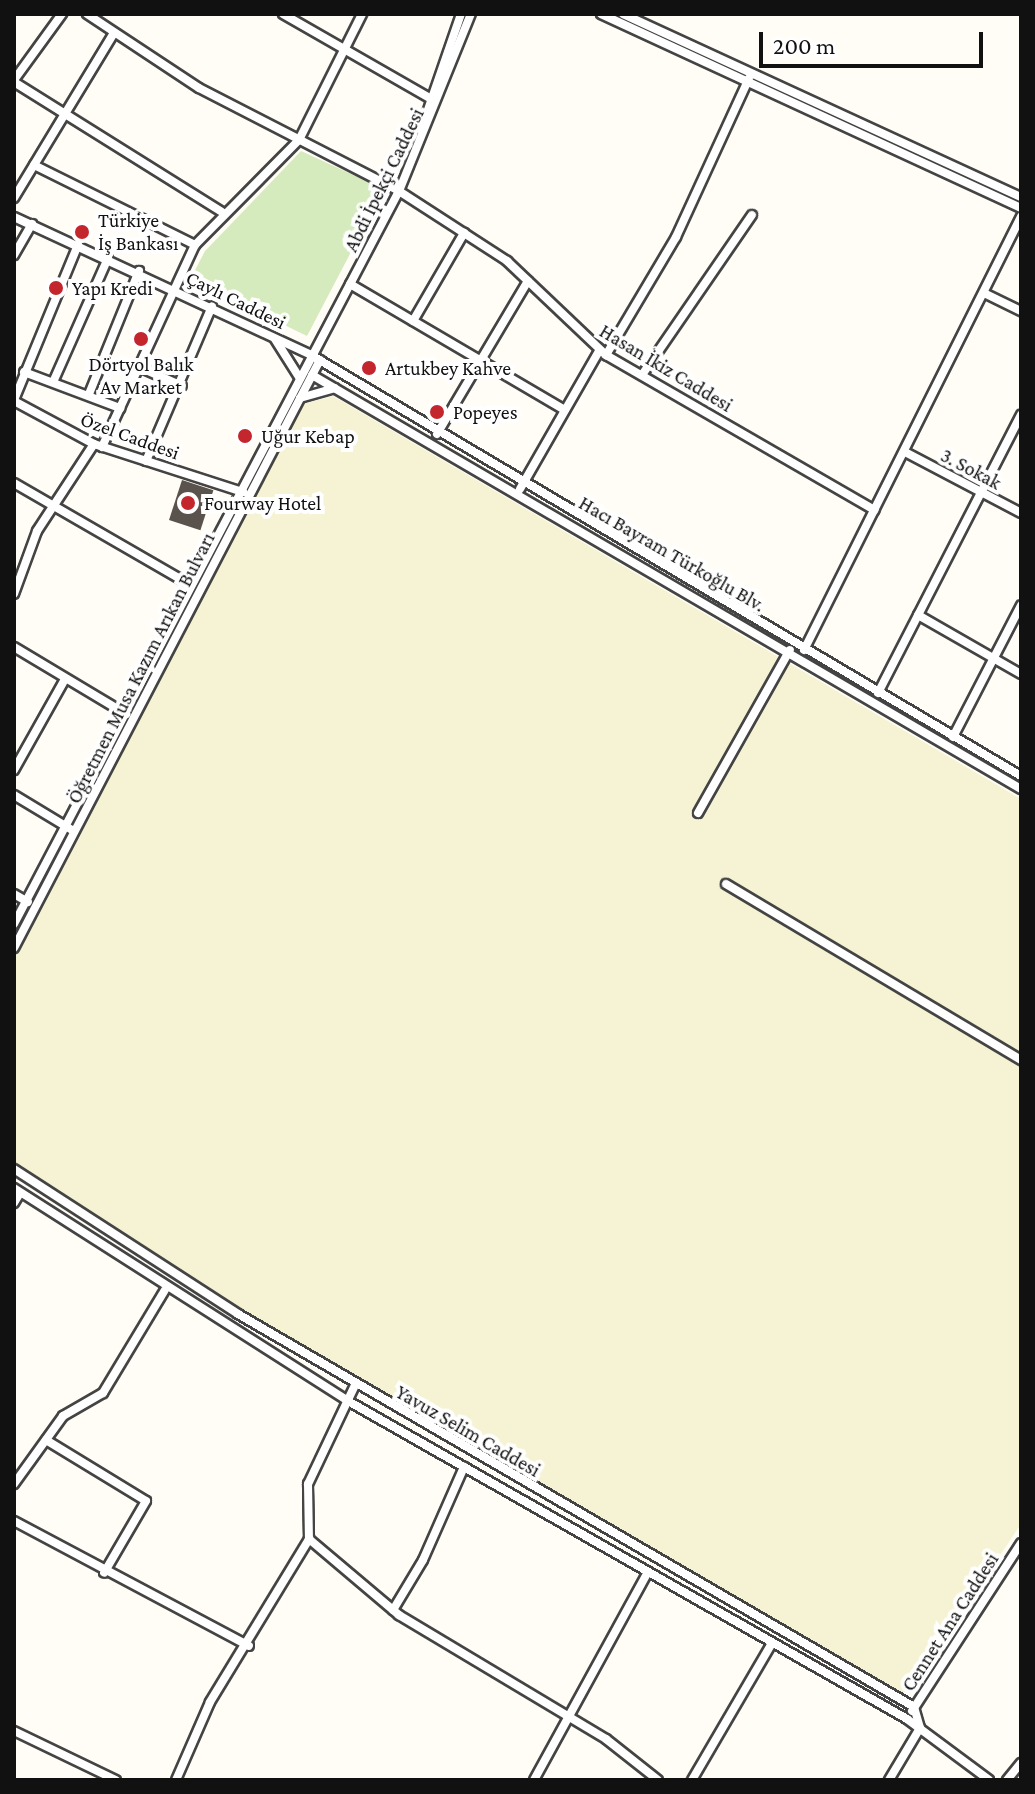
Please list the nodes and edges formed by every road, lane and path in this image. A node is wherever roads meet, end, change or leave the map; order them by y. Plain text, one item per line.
1 (62, 14) edge
2 (87, 14) edge
3 (283, 14) edge
4 (362, 14) edge
5 (461, 14) edge
6 (471, 14) edge
7 (601, 14) edge
8 (623, 14) edge
9 (114, 33) junction
10 (347, 46) junction
11 (17, 69) edge
12 (749, 78) junction
13 (14, 81) edge
14 (436, 102) junction
15 (62, 116) junction
16 (299, 140) junction
17 (34, 165) junction
18 (399, 191) junction
19 (1021, 197) edge
20 (14, 198) edge
21 (1021, 208) edge
22 (222, 212) junction
23 (752, 215) dead end
24 (1021, 216) edge
25 (14, 217) edge
26 (32, 224) junction
27 (464, 233) junction
28 (78, 245) junction
29 (195, 245) junction
30 (14, 255) edge
31 (108, 258) junction
32 (139, 271) junction
33 (528, 281) junction
34 (350, 284) junction
35 (173, 287) junction
36 (986, 294) junction
37 (212, 306) junction
38 (1021, 311) edge
39 (413, 321) junction
40 (272, 335) junction
41 (603, 353) junction
42 (311, 355) junction
43 (320, 360) junction
44 (481, 363) junction
45 (137, 366) junction
46 (24, 372) junction
47 (312, 375) junction
48 (642, 375) junction
49 (299, 377) junction
50 (54, 380) junction
51 (182, 386) junction
52 (335, 388) junction
53 (89, 394) junction
54 (300, 398) junction
55 (14, 401) edge
56 (120, 408) junction
57 (565, 410) junction
58 (1021, 415) edge
59 (437, 434) junction
60 (98, 445) junction
61 (905, 452) junction
62 (146, 461) junction
63 (14, 483) edge
64 (522, 485) junction
65 (239, 490) junction
66 (980, 492) junction
67 (249, 494) junction
68 (517, 494) junction
69 (53, 507) junction
70 (875, 510) junction
71 (1021, 513) edge
72 (17, 574) edge
73 (191, 585) junction
74 (14, 594) edge
75 (1021, 605) edge
76 (918, 615) junction
77 (793, 644) junction
78 (14, 647) edge
79 (804, 650) junction
80 (788, 653) junction
81 (992, 658) junction
82 (1021, 674) edge
83 (65, 679) junction
84 (878, 693) junction
85 (126, 714) junction
86 (953, 737) junction
87 (14, 770) edge
88 (1021, 776) edge
89 (1021, 789) edge
90 (14, 795) edge
91 (698, 813) dead end
92 (72, 830) junction
93 (726, 884) dead end
94 (14, 894) edge
95 (28, 902) junction
96 (14, 924) edge
97 (14, 948) edge
98 (1021, 1060) edge
99 (14, 1169) edge
100 (17, 1191) edge
101 (14, 1203) edge
102 (165, 1290) junction
103 (356, 1383) junction
104 (348, 1401) junction
105 (46, 1440) junction
106 (464, 1467) junction
107 (14, 1484) edge
108 (14, 1521) edge
109 (309, 1539) junction
110 (1021, 1543) edge
111 (648, 1572) junction
112 (104, 1573) junction
113 (393, 1610) junction
114 (772, 1643) junction
115 (249, 1646) junction
116 (914, 1707) junction
117 (567, 1716) junction
118 (907, 1719) junction
119 (920, 1728) junction
120 (14, 1731) edge
121 (1021, 1763) edge
122 (116, 1780) edge
123 (176, 1780) edge
124 (534, 1780) edge
125 (658, 1780) edge
126 (692, 1780) edge
127 (889, 1780) edge
128 (989, 1780) edge
129 (1007, 1780) edge

1 - 11 street
2 - 9 street, Hasan İkiz Caddesi
3 - 10 street
4 - 10 street
5 - 14 street
6 - 14 street, Abdi İpekçi Caddesi
7 - 12 street
8 - 19 street
9 - 15 street
9 - 16 street, Hasan İkiz Caddesi
10 - 14 street
10 - 16 street
11 - 13 street
12 - 21 street
12 - 41 street
13 - 15 street
14 - 18 street, Abdi İpekçi Caddesi
15 - 17 street
15 - 22 street
16 - 18 street, Hasan İkiz Caddesi
16 - 22 street
17 - 20 street
17 - 29 street
18 - 27 street, Hasan İkiz Caddesi
18 - 34 street, Abdi İpekçi Caddesi
22 - 29 street
23 - 48 street
24 - 36 street
25 - 26 street, Çaylı Caddesi
26 - 28 street, Çaylı Caddesi
26 - 30 street
27 - 33 street, Hasan İkiz Caddesi
27 - 39 street
28 - 31 street, Çaylı Caddesi
28 - 46 street
29 - 35 street
31 - 32 street, Çaylı Caddesi
31 - 50 street
32 - 35 street, Çaylı Caddesi
32 - 53 street
33 - 41 street, Hasan İkiz Caddesi
33 - 44 street
34 - 39 street
34 - 42 street, Abdi İpekçi Caddesi
35 - 37 street, Çaylı Caddesi
35 - 45 street
36 - 38 street
36 - 61 street
37 - 40 street, Çaylı Caddesi
37 - 51 street
39 - 44 street
40 - 42 street, Çaylı Caddesi
40 - 49 street
41 - 48 street, Hasan İkiz Caddesi
41 - 57 street
42 - 43 street, Hacı Bayram Türkoğlu Blv.
42 - 49 street, Öğretmen Musa Kazım Arıkan Bulvarı
43 - 47 street, Öğretmen Musa Kazım Arıkan Bulvarı
43 - 59 street, Hacı Bayram Türkoğlu Blv.
44 - 57 street
44 - 59 street
45 - 51 street
45 - 56 street
46 - 50 street
46 - 55 street
47 - 52 street, Hacı Bayram Türkoğlu Blv.
47 - 54 street, Öğretmen Musa Kazım Arıkan Bulvarı
48 - 70 street, Hasan İkiz Caddesi
49 - 65 street, Öğretmen Musa Kazım Arıkan Bulvarı
50 - 53 street
51 - 62 street
52 - 54 street
52 - 68 street, Hacı Bayram Türkoğlu Blv.
53 - 56 street
54 - 67 street, Öğretmen Musa Kazım Arıkan Bulvarı
55 - 60 street, Özel Caddesi
56 - 60 street
57 - 64 street
58 - 66 street
59 - 64 street, Hacı Bayram Türkoğlu Blv.
60 - 62 street, Özel Caddesi
60 - 69 street
61 - 66 street, 3. Sokak
61 - 70 street
62 - 65 street, Özel Caddesi
63 - 69 street
64 - 68 street
64 - 77 street, Hacı Bayram Türkoğlu Blv.
65 - 67 street, Özel Caddesi
65 - 73 street, Öğretmen Musa Kazım Arıkan Bulvarı
66 - 71 street, 3. Sokak
66 - 76 street
67 - 92 street, Öğretmen Musa Kazım Arıkan Bulvarı
68 - 80 street, Hacı Bayram Türkoğlu Blv.
69 - 72 street
69 - 73 street
70 - 79 street
72 - 74 street
73 - 85 street, Öğretmen Musa Kazım Arıkan Bulvarı
75 - 81 street
76 - 81 street
76 - 84 street
77 - 79 street, Hacı Bayram Türkoğlu Blv.
77 - 80 street
78 - 83 street
79 - 84 street, Hacı Bayram Türkoğlu Blv.
80 - 89 street, Hacı Bayram Türkoğlu Blv.
80 - 91 street
81 - 82 street
81 - 86 street
83 - 85 street
83 - 87 street
84 - 86 street, Hacı Bayram Türkoğlu Blv.
85 - 92 street, Öğretmen Musa Kazım Arıkan Bulvarı
86 - 88 street, Hacı Bayram Türkoğlu Blv.
90 - 92 street
92 - 95 street, Öğretmen Musa Kazım Arıkan Bulvarı
92 - 97 street, Öğretmen Musa Kazım Arıkan Bulvarı
93 - 98 street
94 - 95 street
95 - 96 street, Öğretmen Musa Kazım Arıkan Bulvarı
99 - 103 street, Yavuz Selim Caddesi
100 - 101 street
100 - 102 street, Yavuz Selim Caddesi
102 - 104 street, Yavuz Selim Caddesi
102 - 105 street
103 - 104 street
103 - 116 street, Yavuz Selim Caddesi
104 - 106 street, Yavuz Selim Caddesi
104 - 109 street
105 - 107 street
105 - 112 street
106 - 111 street, Yavuz Selim Caddesi
106 - 113 street
108 - 112 street
109 - 113 street
109 - 115 street
110 - 116 street, Cennet Ana Caddesi
111 - 114 street, Yavuz Selim Caddesi
111 - 117 street
112 - 115 street
113 - 117 street
114 - 118 street, Yavuz Selim Caddesi
114 - 126 street
115 - 123 street
116 - 118 street, Cennet Ana Caddesi
116 - 119 street
117 - 124 street
117 - 125 street
118 - 119 street, Yavuz Selim Caddesi
119 - 127 street
119 - 128 street, Yavuz Selim Caddesi
120 - 122 street
121 - 129 street

